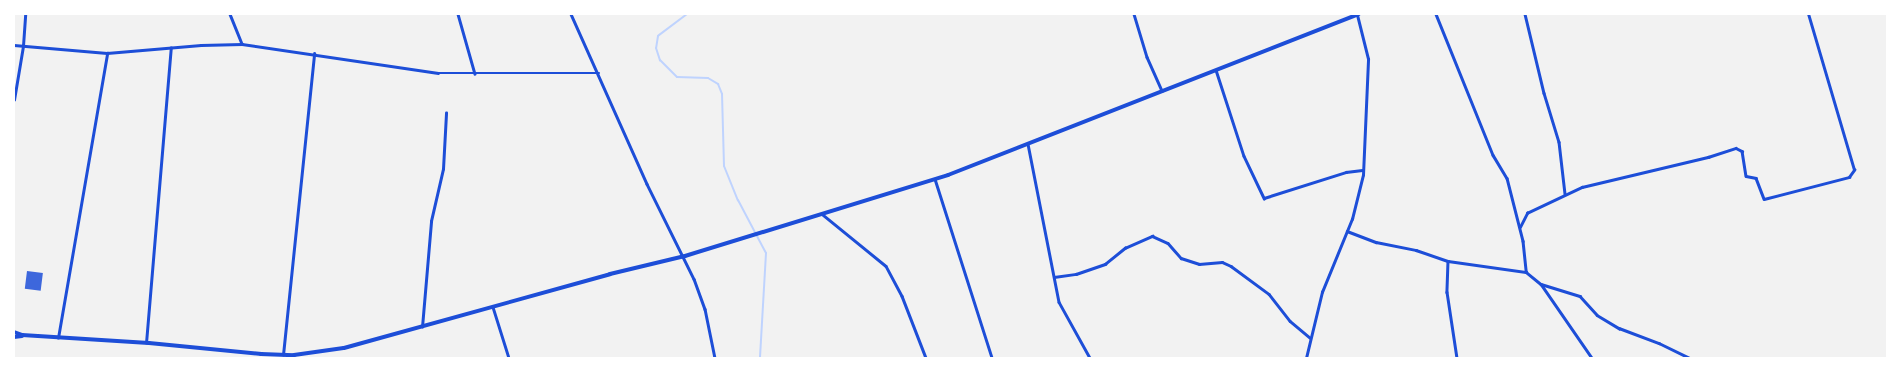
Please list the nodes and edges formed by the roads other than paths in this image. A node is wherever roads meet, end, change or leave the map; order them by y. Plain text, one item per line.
1 (26, 14) edge
2 (230, 14) edge
3 (458, 14) edge
4 (571, 14) edge
5 (1134, 14) edge
6 (1358, 14) edge
7 (1436, 14) edge
8 (1525, 14) edge
9 (1808, 14) edge
10 (242, 44) junction
11 (14, 45) edge
12 (23, 46) junction
13 (171, 48) junction
14 (107, 53) junction
15 (314, 54) junction
16 (1216, 69) junction
17 (598, 73) junction
18 (475, 74) junction
19 (1162, 90) junction
20 (14, 100) edge
21 (446, 113) dead end
22 (1028, 144) junction
23 (1362, 170) junction
24 (935, 179) junction
25 (1565, 194) junction
26 (822, 214) junction
27 (1520, 227) junction
28 (1347, 231) junction
29 (685, 256) junction
30 (1448, 261) junction
31 (1526, 272) junction
32 (1054, 277) junction
33 (1541, 284) junction
34 (493, 307) junction
35 (422, 327) junction
36 (14, 332) edge
37 (22, 335) junction
38 (14, 337) edge
39 (58, 338) junction
40 (1310, 338) junction
41 (146, 343) junction
42 (283, 355) junction
43 (509, 358) edge
44 (715, 358) edge
45 (926, 358) edge
46 (992, 358) edge
47 (1090, 358) edge
48 (1306, 358) edge
49 (1458, 358) edge
50 (1592, 358) edge
51 (1690, 358) edge

1 - 12 street
2 - 10 street
3 - 18 street
4 - 17 street
5 - 19 street
6 - 16 main road
6 - 23 street
7 - 27 street
8 - 25 street
9 - 25 street
10 - 13 street
10 - 15 street
11 - 12 street
12 - 14 street
12 - 20 street
13 - 14 street
13 - 41 street
14 - 39 street
15 - 18 street
15 - 42 street
16 - 19 main road
16 - 23 street
17 - 18 street
17 - 29 street
19 - 22 main road
21 - 35 street
22 - 24 main road
22 - 32 street
23 - 28 street
24 - 26 main road
24 - 46 street
25 - 27 street
26 - 29 main road
26 - 45 street
27 - 31 street
28 - 30 street
28 - 40 street
29 - 34 main road
29 - 44 street
30 - 31 street
30 - 49 street
31 - 33 street
32 - 40 street
32 - 47 street
33 - 50 street
33 - 51 street
34 - 35 main road
34 - 43 street
35 - 42 main road
36 - 37 main road
37 - 38 main road
37 - 39 main road
39 - 41 main road
40 - 48 street
41 - 42 main road

